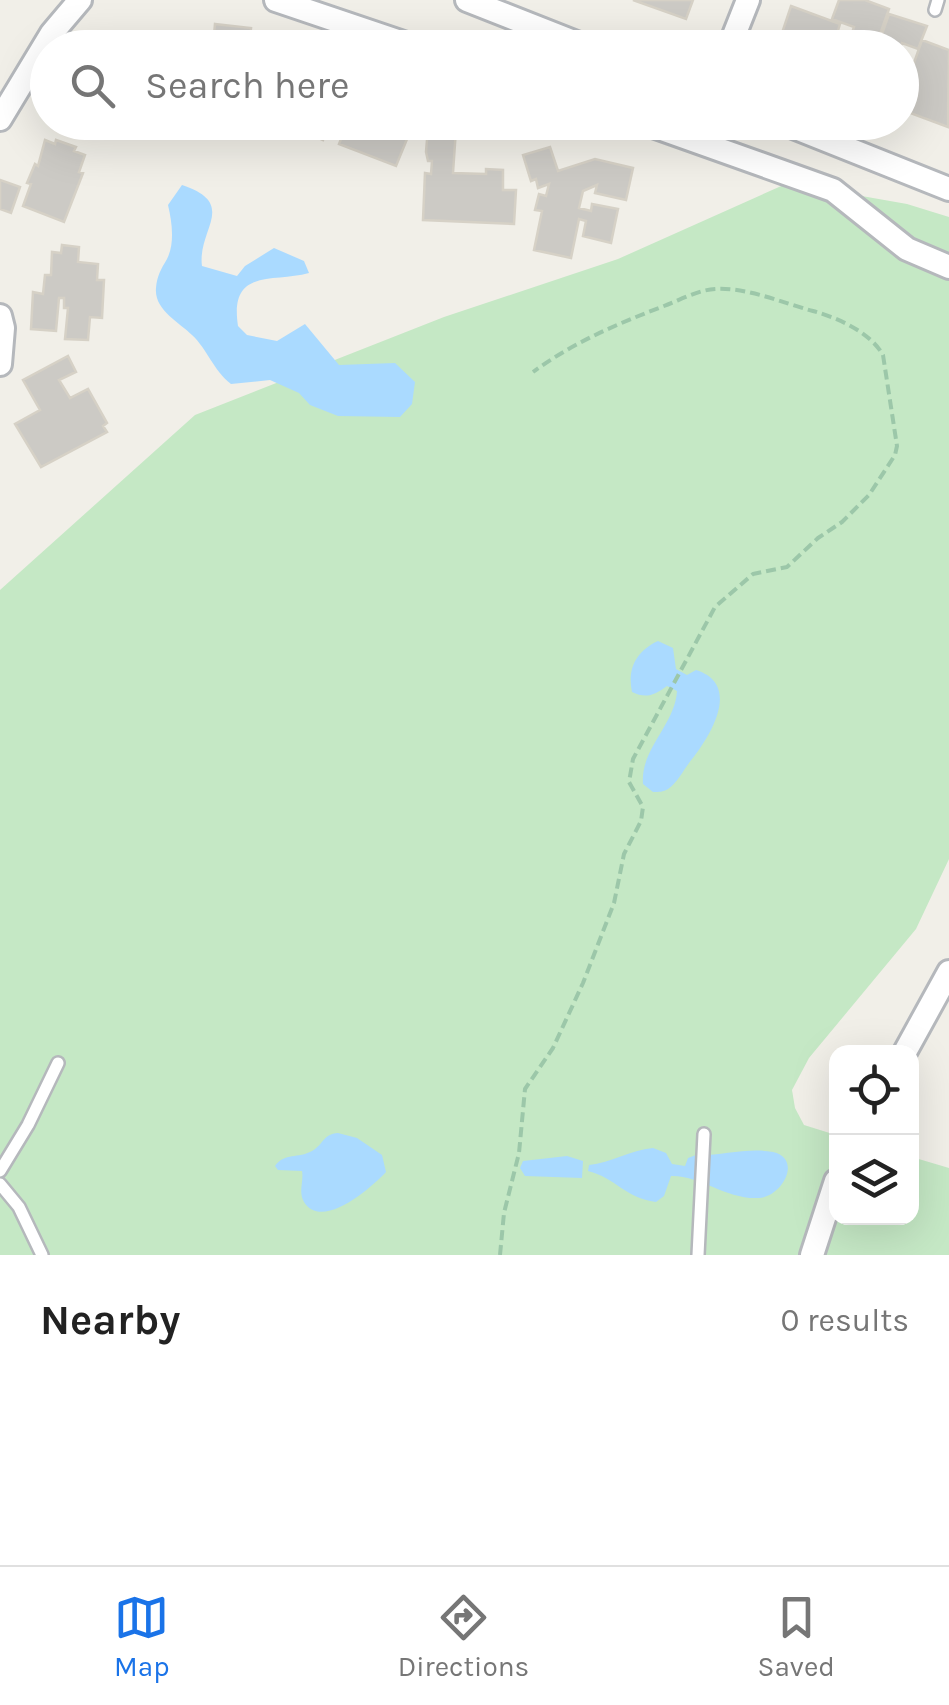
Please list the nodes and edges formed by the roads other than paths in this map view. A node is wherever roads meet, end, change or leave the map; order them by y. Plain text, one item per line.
1 (80, 0) edge
2 (276, 0) edge
3 (467, 0) edge
4 (748, 0) edge
5 (55, 30) edge
6 (365, 30) edge
7 (544, 30) edge
8 (736, 30) edge
9 (30, 69) edge
10 (0, 119) edge
11 (693, 140) edge
12 (826, 140) edge
13 (949, 189) edge
14 (949, 267) edge
15 (0, 316) edge
16 (0, 364) edge
17 (949, 972) edge
18 (909, 1045) edge
19 (58, 1063) dead end
20 (704, 1134) dead end
21 (2, 1169) edge
22 (0, 1184) edge
23 (829, 1203) edge
24 (42, 1255) edge
25 (698, 1255) edge
26 (812, 1255) edge

1 - 5 street
2 - 6 street
3 - 7 street
4 - 8 street
9 - 10 street
11 - 14 street
12 - 13 street
15 - 16 street
17 - 18 street
19 - 21 lane
20 - 25 lane
22 - 24 lane
23 - 26 street

